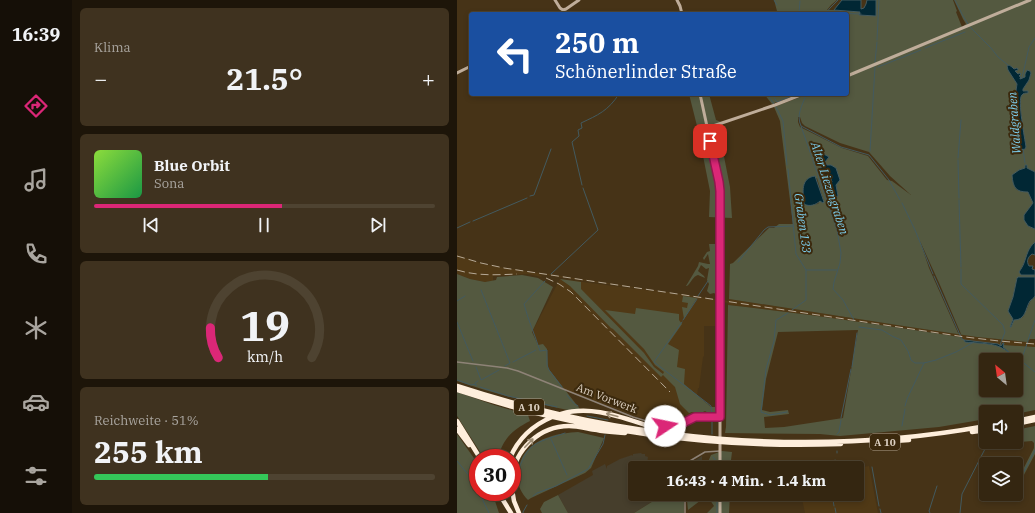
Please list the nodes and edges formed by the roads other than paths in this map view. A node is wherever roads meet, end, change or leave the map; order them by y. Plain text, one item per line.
1 (555, 0) edge
2 (579, 0) edge
3 (677, 0) edge
4 (1030, 0) edge
5 (563, 10) joint
6 (682, 12) edge
7 (469, 67) edge
8 (457, 73) edge
9 (849, 75) edge
10 (700, 96) edge
11 (798, 96) edge
12 (707, 128) junction
13 (457, 362) edge
14 (457, 386) edge
15 (457, 390) edge
16 (720, 417) junction
17 (1035, 417) edge
18 (1023, 420) edge
19 (1035, 420) edge
20 (457, 421) edge
21 (1023, 423) edge
22 (979, 427) edge
23 (457, 429) edge
24 (979, 431) edge
25 (651, 434) junction
26 (674, 434) junction
27 (720, 440) junction
28 (469, 442) junction
29 (473, 449) edge
30 (515, 449) edge
31 (719, 451) junction
32 (521, 453) edge
33 (690, 461) edge
34 (720, 461) edge
35 (504, 501) edge
36 (504, 501) edge
37 (507, 501) edge
38 (514, 501) edge
39 (685, 501) edge
40 (720, 501) edge
41 (507, 513) edge
42 (511, 513) edge
43 (514, 513) edge
44 (519, 513) edge
45 (685, 513) edge
46 (720, 513) edge

1 - 5 main road
2 - 5 main road
3 - 6 main road
4 - 9 main road
7 - 8 main road
10 - 12 main road
11 - 12 main road
12 - 16 main road
13 - 16 street, Am Vorwerk
14 - 26 highway, A 10
15 - 25 highway, A 10
16 - 31 main road
17 - 18 highway
19 - 21 highway
20 - 28 highway
22 - 27 highway, A 10
23 - 28 highway
24 - 27 highway, A 10
25 - 27 highway, A 10
32 -> 25 highway
26 - 27 highway, A 10
26 -> 30 highway
28 - 29 highway
31 - 33 street
31 - 34 main road
35 - 42 highway
36 - 41 highway
37 - 43 highway
38 - 44 highway
39 - 45 street
40 - 46 main road

